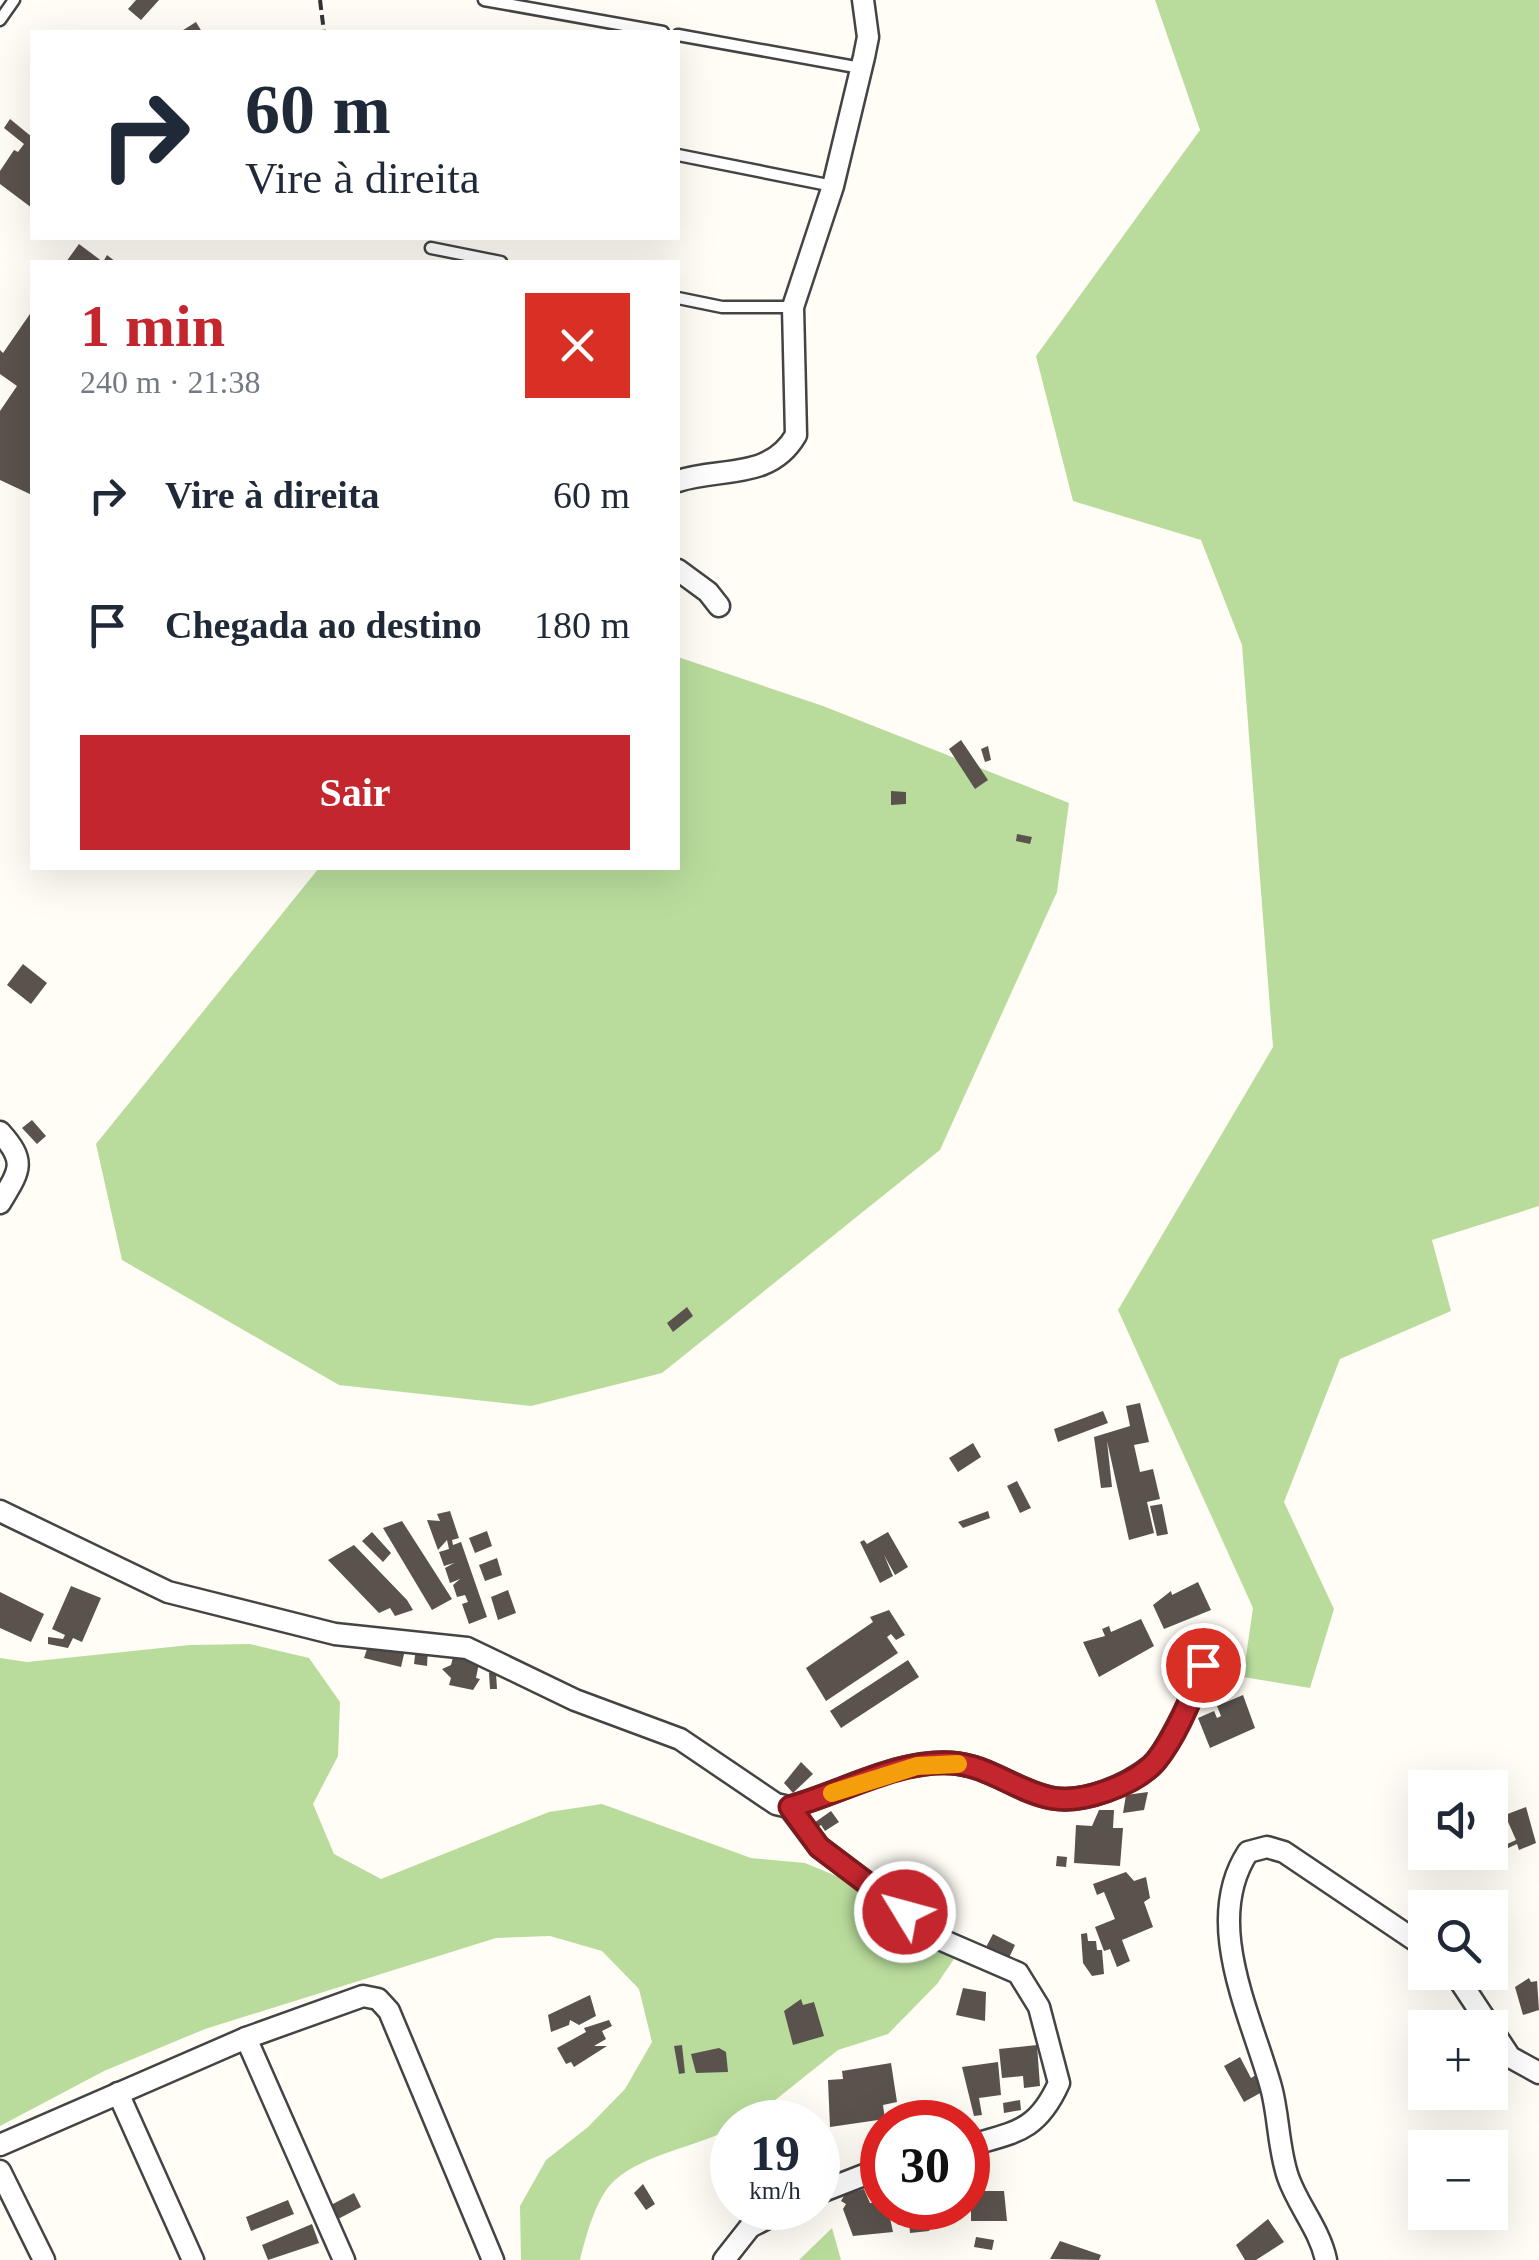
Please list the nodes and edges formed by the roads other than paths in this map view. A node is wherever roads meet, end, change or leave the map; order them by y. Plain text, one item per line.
1 (14, 0) edge
2 (484, 0) edge
3 (863, 0) edge
4 (0, 20) edge
5 (652, 30) edge
6 (680, 35) edge
7 (861, 68) junction
8 (680, 155) edge
9 (832, 186) junction
10 (432, 248) dead end
11 (492, 260) edge
12 (680, 298) edge
13 (793, 307) junction
14 (680, 481) edge
15 (680, 571) edge
16 (719, 606) dead end
17 (0, 1132) edge
18 (0, 1203) edge
19 (0, 1511) edge
20 (1201, 1642) dead end
21 (790, 1807) junction
22 (1408, 1936) edge
23 (1466, 1990) edge
24 (246, 2038) junction
25 (1539, 2072) edge
26 (118, 2093) junction
27 (990, 2140) edge
28 (0, 2145) edge
29 (0, 2170) edge
30 (748, 2230) edge
31 (188, 2259) edge
32 (44, 2260) edge
33 (344, 2260) edge
34 (493, 2260) edge
35 (724, 2260) edge
36 (1326, 2260) edge

1 - 4 lane
2 - 5 lane
3 - 7 street
6 - 7 lane
7 - 9 street
8 - 9 lane
9 - 13 street
10 - 11 lane
12 - 13 lane
13 - 14 street
15 - 16 street
17 - 18 street
19 - 21 street
20 - 21 street
21 - 27 street
22 - 36 street
23 - 25 street
24 - 26 street
24 - 33 street
24 - 34 street
26 - 28 street
26 - 31 street
29 - 32 street
30 - 35 street

